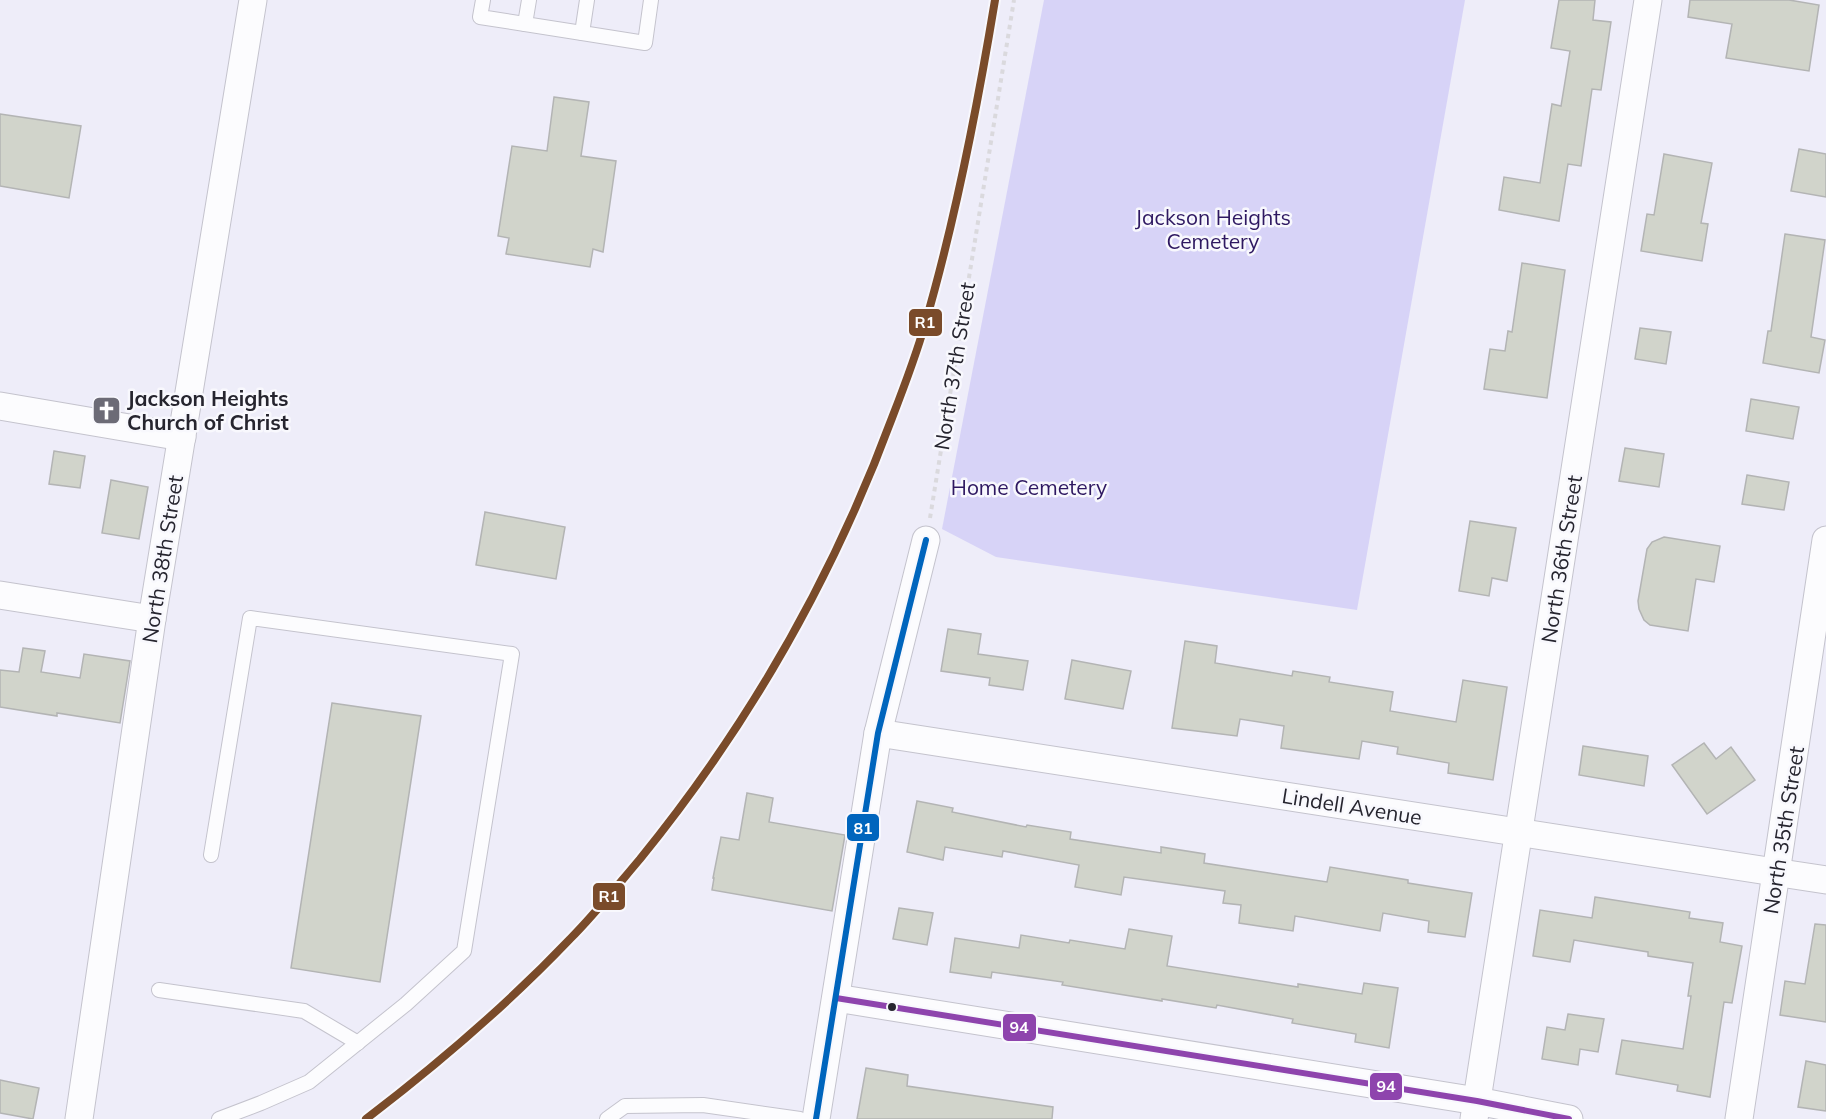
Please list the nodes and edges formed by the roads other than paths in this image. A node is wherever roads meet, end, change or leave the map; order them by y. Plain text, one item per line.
1 (253, 0) edge
2 (483, 0) edge
3 (529, 0) edge
4 (587, 0) edge
5 (651, 0) edge
6 (1648, 0) edge
7 (525, 24) junction
8 (582, 33) junction
9 (0, 406) edge
10 (182, 436) junction
11 (926, 540) road end
12 (1826, 540) edge
13 (0, 595) edge
14 (152, 619) junction
15 (878, 733) junction
16 (1518, 832) junction
17 (211, 855) dead end
18 (1777, 873) junction
19 (1826, 880) edge
20 (159, 990) dead end
21 (836, 998) junction
22 (358, 1043) junction
23 (1475, 1110) edge
24 (78, 1119) edge
25 (219, 1119) edge
26 (606, 1119) edge
27 (800, 1119) edge
28 (816, 1119) edge
29 (1569, 1119) edge
30 (1739, 1119) edge

1 - 10 street, North 38th Street
2 - 7 lane
3 - 7 lane
4 - 8 lane
5 - 8 lane
6 - 16 street, North 36th Street
7 - 8 lane
9 - 10 street
10 - 14 street, North 38th Street
11 - 15 street
12 - 18 street, North 35th Street
13 - 14 street
14 - 24 street, North 38th Street
15 - 16 street, Lindell Avenue
15 - 21 street
16 - 18 street, Lindell Avenue
16 - 23 street, North 36th Street
17 - 22 lane
18 - 19 street, Lindell Avenue
18 - 30 street, North 35th Street
20 - 22 lane
21 - 23 street
21 - 28 street
22 - 25 lane
23 - 29 street
26 - 27 lane

